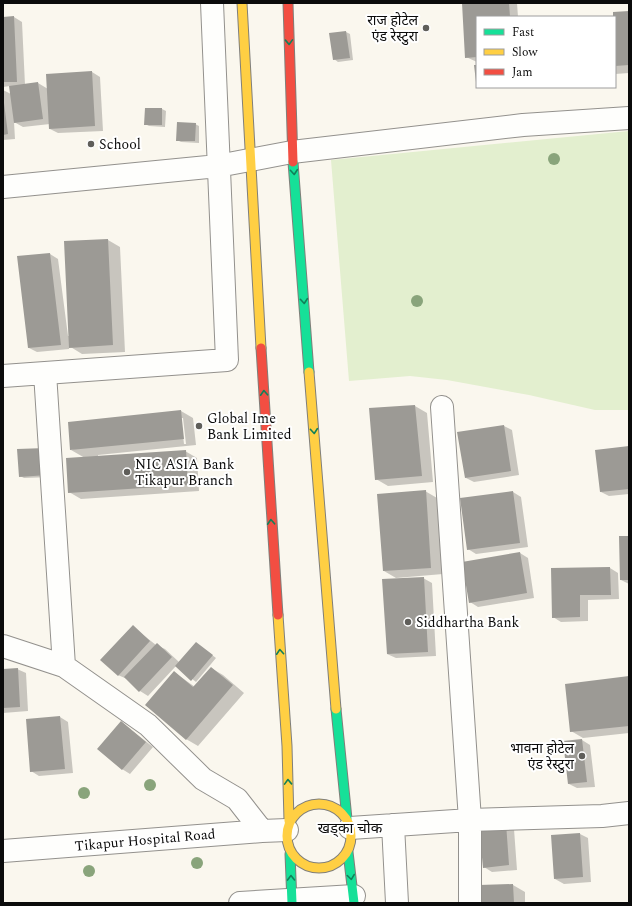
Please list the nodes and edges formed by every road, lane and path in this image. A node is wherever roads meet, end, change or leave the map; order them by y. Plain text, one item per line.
1 (212, 3) edge
2 (242, 3) edge
3 (288, 3) edge
4 (629, 118) edge
5 (292, 152) junction
6 (250, 160) junction
7 (218, 166) junction
8 (3, 187) edge
9 (45, 373) junction
10 (3, 376) edge
11 (442, 407) dead end
12 (3, 646) edge
13 (64, 666) junction
14 (629, 813) edge
15 (470, 820) junction
16 (349, 824) junction
17 (288, 826) junction
18 (393, 826) junction
19 (262, 831) junction
20 (3, 851) edge
21 (348, 852) junction
22 (290, 854) junction
23 (354, 900) edge
24 (292, 901) edge
25 (240, 903) edge
26 (397, 903) edge
27 (470, 903) edge

1 - 7 street
2 - 6 main road
3 -> 5 main road
4 - 5 street
5 - 6 street
5 -> 16 main road
6 - 7 street
17 -> 6 main road
7 - 8 street
7 - 9 street
9 - 10 street
9 - 13 street
11 - 15 street
12 - 13 street
13 - 19 street
14 - 15 street
15 - 18 street
15 - 27 street
16 - 17 main road
16 - 18 street
16 - 21 main road
17 - 19 street, Tikapur Hospital Road
17 - 22 main road
18 - 26 street
19 - 20 street, Tikapur Hospital Road
21 - 22 main road
21 -> 23 main road
24 -> 22 main road
23 - 24 street
24 - 25 street

